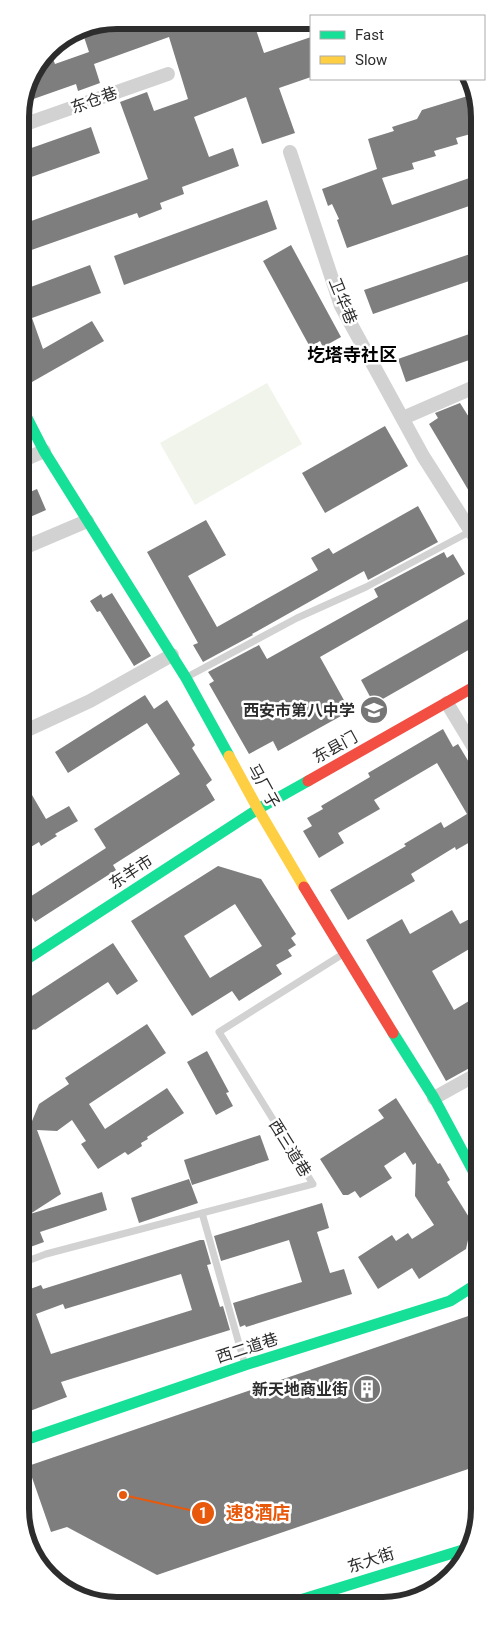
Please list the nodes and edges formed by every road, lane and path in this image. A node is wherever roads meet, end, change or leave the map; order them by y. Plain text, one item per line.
1 (168, 74) dead end
2 (29, 123) edge
3 (290, 152) dead end
4 (471, 388) edge
5 (402, 418) junction
6 (29, 423) edge
7 (44, 451) junction
8 (29, 458) edge
9 (87, 521) junction
10 (471, 531) joint
11 (29, 546) edge
12 (172, 655) junction
13 (186, 678) junction
14 (471, 689) edge
15 (447, 703) junction
16 (29, 729) edge
17 (471, 743) edge
18 (258, 809) junction
19 (344, 954) junction
20 (29, 958) edge
21 (471, 1077) edge
22 (434, 1098) junction
23 (471, 1167) edge
24 (202, 1213) junction
25 (29, 1260) edge
26 (471, 1288) edge
27 (245, 1365) junction
28 (29, 1439) edge
29 (461, 1550) edge
30 (309, 1597) edge

1 - 2 street, 东仓巷
3 - 5 street, 卫华巷
4 - 5 street
5 - 10 street, 卫华巷
6 - 7 street, 马厂子
7 - 8 street
7 - 9 street, 马厂子
9 - 11 street
9 - 12 street, 马厂子
10 - 13 lane
12 - 13 street, 马厂子
12 - 16 street
13 - 18 street, 马厂子
14 - 15 street, 东县门
15 - 17 street
15 - 18 street, 东县门
18 - 19 street, 马厂子
18 - 20 street, 东羊市
19 - 22 street, 马厂子
19 - 24 lane, 西三道巷
21 - 22 street
22 - 23 street, 马厂子
24 - 25 lane, 西三道巷
24 - 27 lane
26 - 27 street, 西二道巷
27 - 28 street, 西二道巷
29 - 30 street, 东大街

